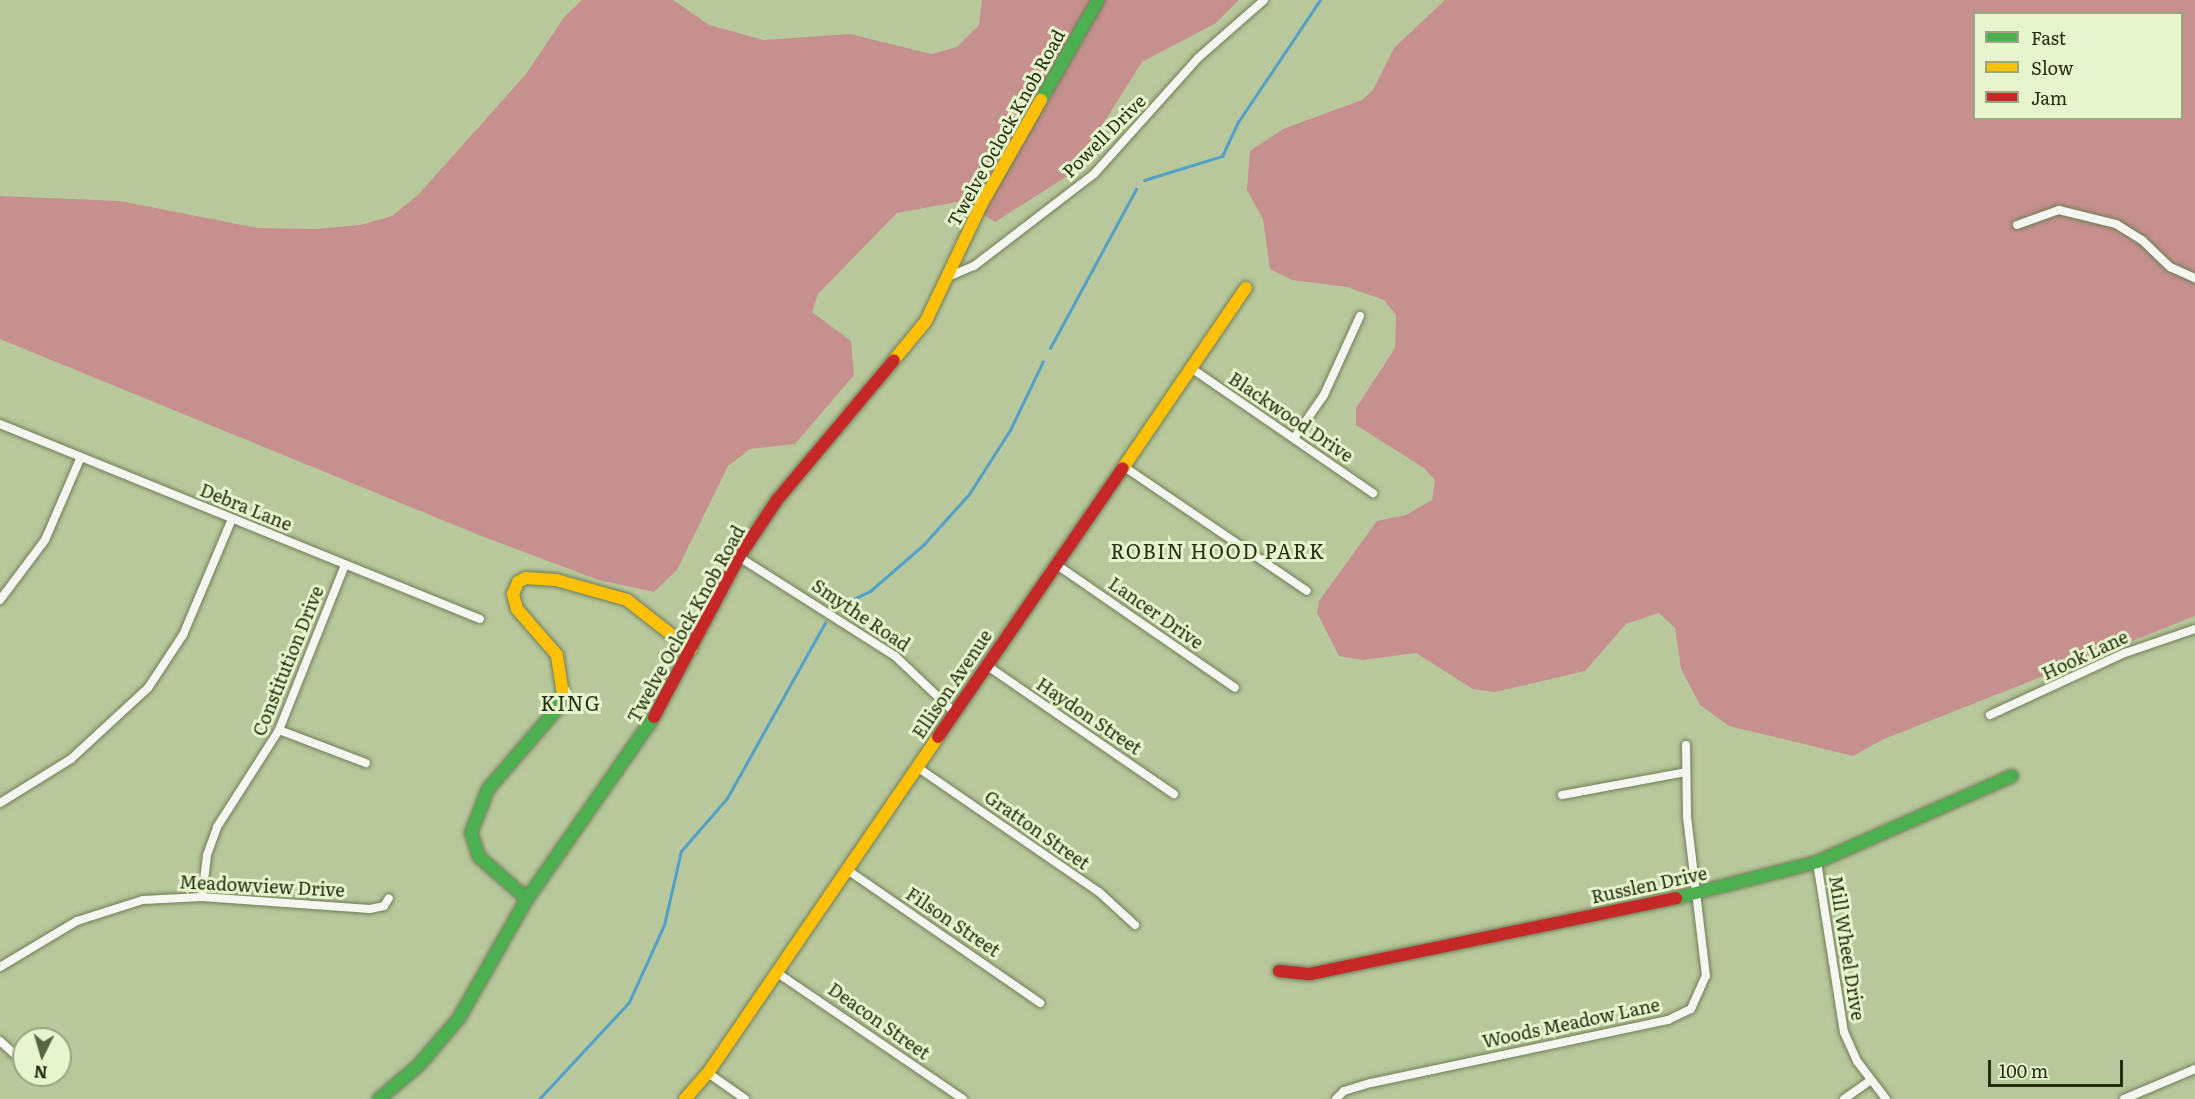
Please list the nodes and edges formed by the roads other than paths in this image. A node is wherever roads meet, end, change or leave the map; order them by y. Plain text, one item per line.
1 (1098, 0) edge
2 (1264, 0) edge
3 (2017, 225) dead end
4 (950, 276) junction
5 (2195, 278) edge
6 (1246, 288) dead end
7 (1360, 316) dead end
8 (1191, 368) junction
9 (0, 424) edge
10 (1294, 438) junction
11 (81, 457) junction
12 (1123, 466) junction
13 (1373, 493) dead end
14 (232, 519) junction
15 (739, 557) junction
16 (345, 565) junction
17 (1057, 565) junction
18 (1307, 591) dead end
19 (0, 600) edge
20 (480, 619) dead end
21 (2195, 629) edge
22 (691, 650) junction
23 (986, 665) junction
24 (1235, 688) dead end
25 (956, 714) junction
26 (1990, 715) dead end
27 (279, 730) junction
28 (1686, 745) dead end
29 (366, 763) dead end
30 (917, 767) junction
31 (1686, 771) junction
32 (2012, 776) dead end
33 (1174, 794) dead end
34 (1562, 795) dead end
35 (0, 803) edge
36 (1817, 862) junction
37 (846, 869) junction
38 (1696, 894) junction
39 (202, 897) junction
40 (388, 898) dead end
41 (527, 899) junction
42 (1135, 925) dead end
43 (0, 967) edge
44 (1279, 971) dead end
45 (776, 972) junction
46 (1040, 1003) dead end
47 (0, 1041) edge
48 (12, 1052) edge
49 (2195, 1069) edge
50 (708, 1072) junction
51 (1871, 1080) junction
52 (379, 1099) edge
53 (685, 1099) edge
54 (745, 1099) edge
55 (963, 1099) edge
56 (1336, 1099) edge
57 (1844, 1099) edge
58 (1886, 1099) edge
59 (2124, 1099) edge

1 - 4 street, Twelve Oclock Knob Road
2 - 4 street, Powell Drive
3 - 5 street
4 - 15 street, Twelve Oclock Knob Road
6 - 8 street, Ellison Avenue
7 - 10 street
8 - 10 street, Blackwood Drive
8 - 12 street, Ellison Avenue
9 - 11 street, Debra Lane
10 - 13 street, Blackwood Drive
11 - 14 street, Debra Lane
11 - 19 street
12 - 17 street, Ellison Avenue
12 - 18 street
14 - 16 street, Debra Lane
14 - 35 street
15 - 22 street, Twelve Oclock Knob Road
15 - 25 street, Smythe Road
16 - 20 street, Debra Lane
16 - 27 street, Constitution Drive
17 - 23 street, Ellison Avenue
17 - 24 street, Lancer Drive
21 - 26 street, Hook Lane
22 - 41 street, Twelve Oclock Knob Road
22 - 41 street
23 - 25 street, Ellison Avenue
23 - 33 street, Haydon Street
25 - 30 street, Ellison Avenue
27 - 29 street
27 - 39 street, Constitution Drive
28 - 31 street, Woods Meadow Lane
30 - 37 street, Ellison Avenue
30 - 42 street, Gratton Street
31 - 34 street
31 - 38 street, Woods Meadow Lane
32 - 36 street, Russlen Drive
36 - 38 street, Russlen Drive
36 - 51 street, Mill Wheel Drive
37 - 45 street, Ellison Avenue
37 - 46 street, Filson Street
38 - 44 street, Russlen Drive
38 - 56 street, Woods Meadow Lane
39 - 40 street, Meadowview Drive
39 - 43 street, Meadowview Drive
41 - 52 street, Twelve Oclock Knob Road
45 - 50 street, Ellison Avenue
45 - 55 street, Deacon Street
47 - 48 street
49 - 59 street
50 - 53 street, Ellison Avenue
50 - 54 street
51 - 57 street
51 - 58 street, Mill Wheel Drive

